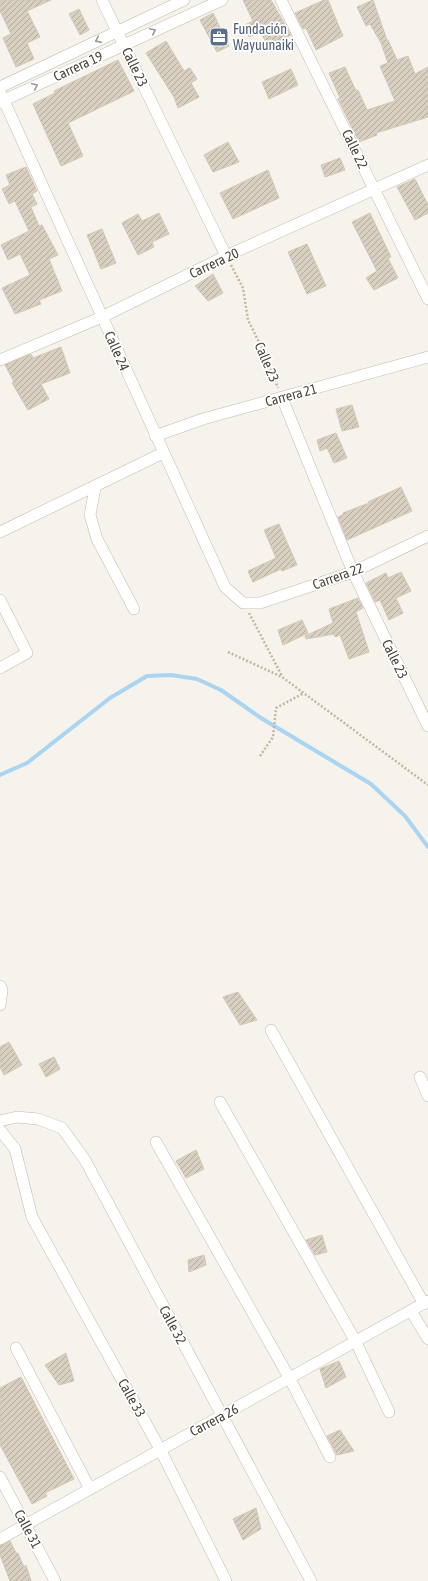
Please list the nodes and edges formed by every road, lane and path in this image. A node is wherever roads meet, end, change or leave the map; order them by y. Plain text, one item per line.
1 (102, 0) edge
2 (184, 0) edge
3 (222, 0) edge
4 (281, 0) edge
5 (117, 31) junction
6 (124, 45) junction
7 (0, 87) edge
8 (1, 98) edge
9 (428, 166) edge
10 (375, 190) junction
11 (226, 256) junction
12 (428, 299) edge
13 (102, 317) junction
14 (428, 357) edge
15 (0, 360) edge
16 (282, 398) junction
17 (155, 436) junction
18 (163, 453) junction
19 (95, 488) junction
20 (0, 532) edge
21 (428, 536) edge
22 (353, 572) junction
23 (0, 600) edge
24 (243, 603) junction
25 (134, 609) dead end
26 (228, 652) dead end
27 (0, 668) edge
28 (282, 676) junction
29 (304, 693) junction
30 (428, 726) edge
31 (260, 756) dead end
32 (428, 785) edge
33 (0, 986) edge
34 (0, 1005) edge
35 (271, 1030) dead end
36 (420, 1078) dead end
37 (428, 1096) edge
38 (220, 1102) dead end
39 (0, 1121) edge
40 (0, 1130) edge
41 (156, 1142) dead end
42 (426, 1302) edge
43 (410, 1311) junction
44 (428, 1339) edge
45 (356, 1342) junction
46 (16, 1348) dead end
47 (290, 1379) junction
48 (389, 1412) dead end
49 (222, 1416) junction
50 (160, 1449) junction
51 (330, 1457) dead end
52 (0, 1477) edge
53 (90, 1489) junction
54 (26, 1525) junction
55 (0, 1538) edge
56 (56, 1581) edge
57 (226, 1581) edge
58 (311, 1581) edge

1 - 5 street, Calle 23
2 - 5 street, Carrera 19
6 -> 3 street, Carrera 19
4 - 10 street, Calle 22
5 - 6 street, Calle 23
5 -> 7 street, Carrera 19
8 -> 6 street, Carrera 19
6 - 11 street, Calle 23
8 - 13 street, Calle 24
9 - 10 street, Carrera 20
10 - 11 street, Carrera 20
10 - 12 street, Calle 22
11 - 13 street, Carrera 20
11 - 16 path, Calle 23
13 - 15 street, Carrera 20
13 - 17 street, Calle 24
14 - 16 street, Carrera 21
16 - 17 street, Carrera 21
16 - 22 street, Calle 23
17 - 18 street, Calle 24
18 - 19 street
18 - 24 street, Calle 24
19 - 20 street
19 - 25 street
21 - 22 street, Carrera 22
22 - 24 street, Carrera 22
22 - 30 street, Calle 23
23 - 27 street
24 - 28 path
26 - 28 path
28 - 29 path
29 - 31 path
29 - 32 path
33 - 34 street
35 - 42 street
36 - 37 street
38 - 45 street
39 - 49 street, Calle 32
40 - 50 street, Calle 33
41 - 47 street
42 - 43 street, Carrera 26
43 - 44 street
43 - 45 street, Carrera 26
45 - 47 street, Carrera 26
45 - 48 street
46 - 53 street
47 - 49 street, Carrera 26
47 - 51 street
49 - 50 street, Carrera 26
49 - 58 street, Calle 32
50 - 53 street, Carrera 26
50 - 57 street, Calle 33
52 - 54 street, Calle 31
53 - 54 street, Carrera 26
54 - 55 street, Carrera 26
54 - 56 street, Calle 31

